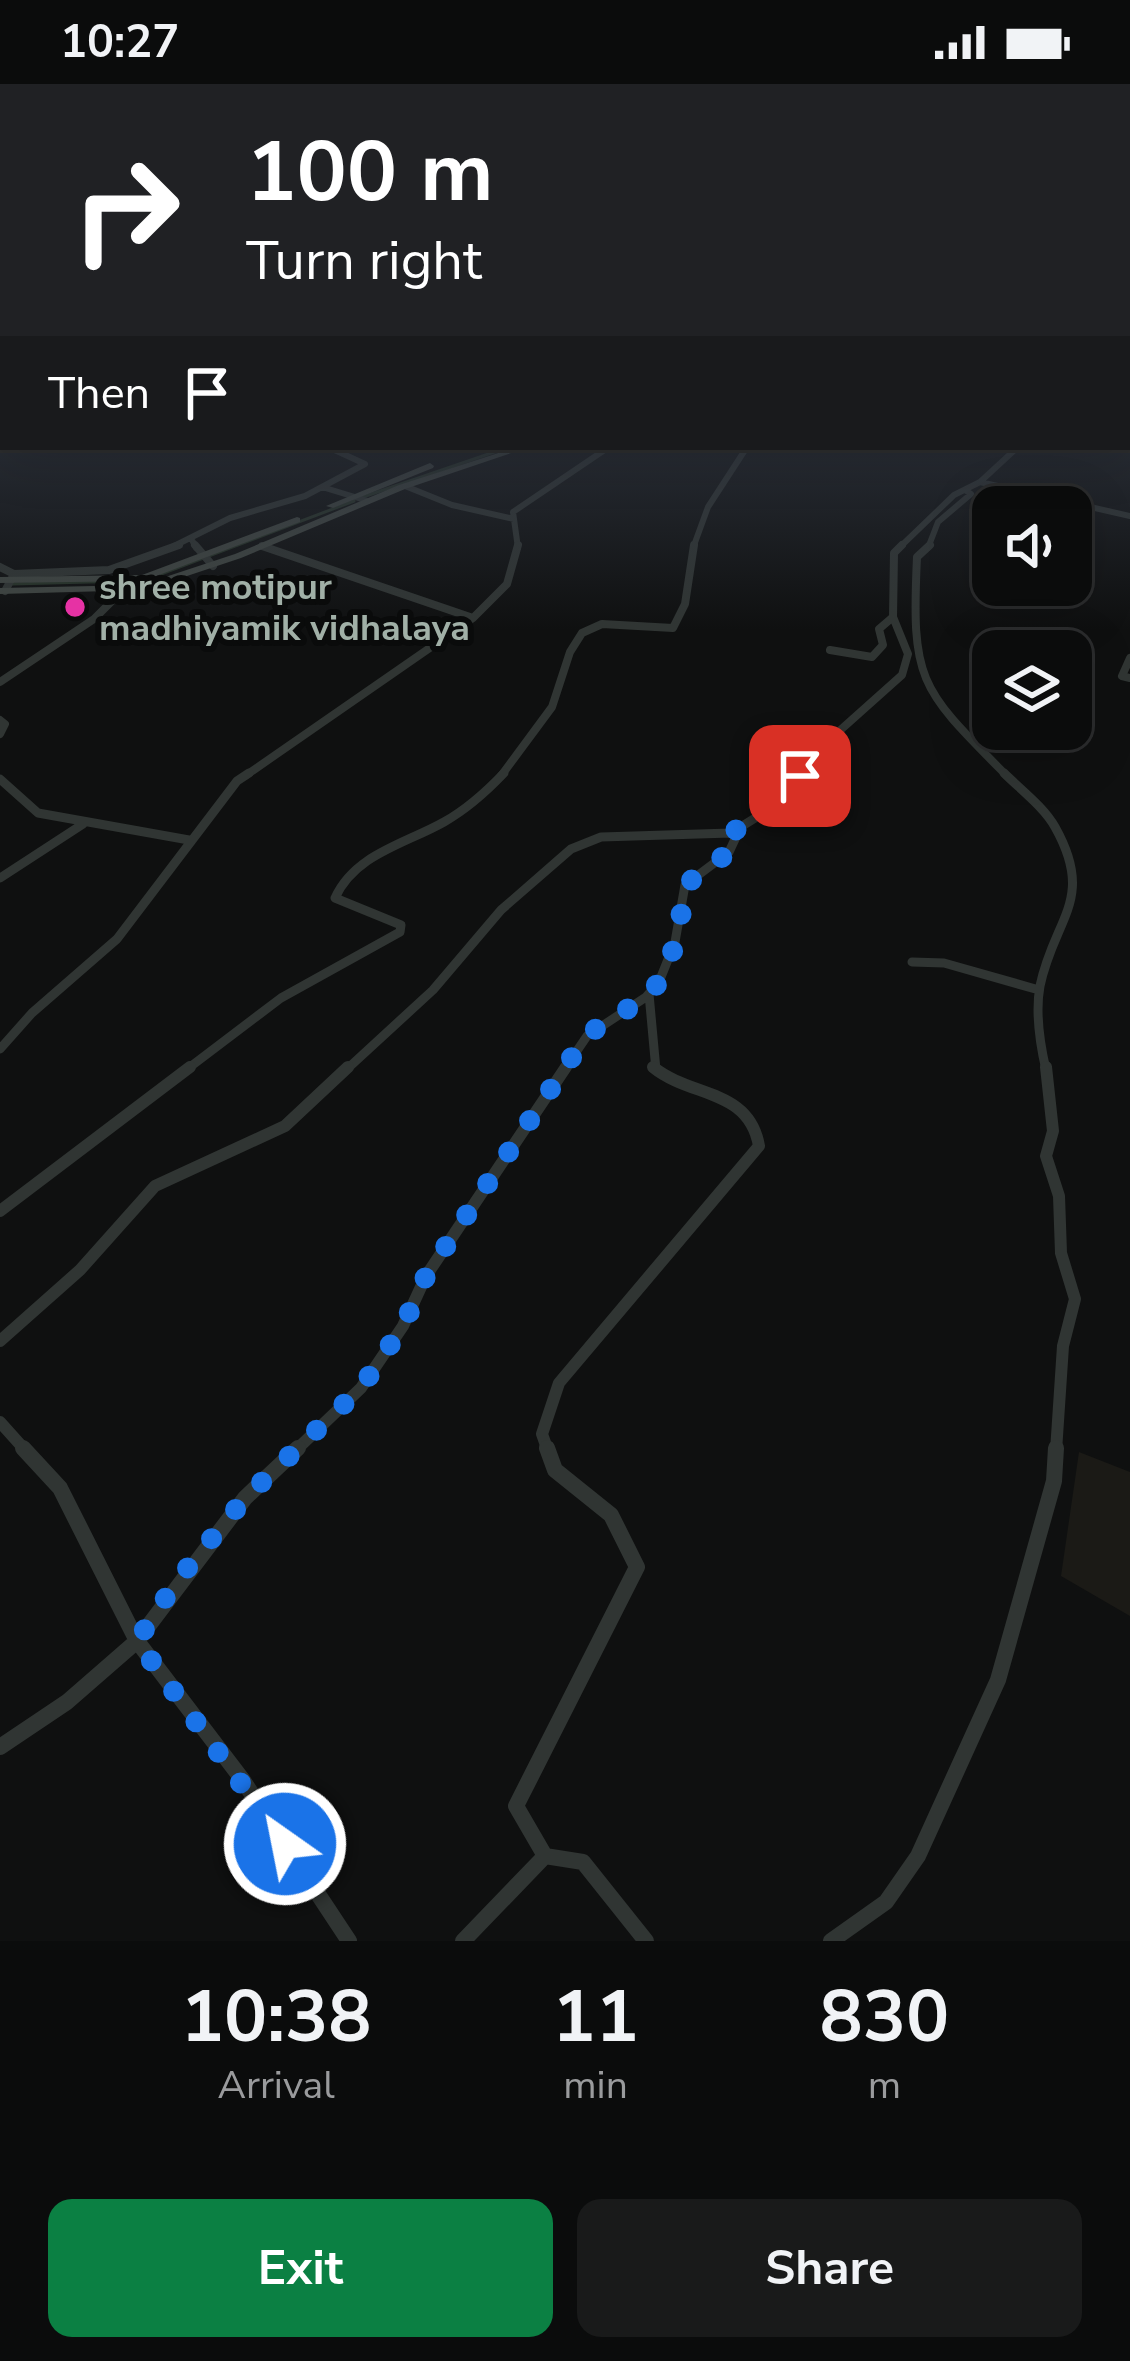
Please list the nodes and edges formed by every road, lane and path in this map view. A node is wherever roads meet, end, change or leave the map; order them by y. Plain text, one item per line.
1 (349, 457) edge
2 (463, 457) edge
3 (495, 457) edge
4 (594, 457) edge
5 (741, 457) edge
6 (1008, 457) edge
7 (980, 482) junction
8 (405, 486) junction
9 (322, 487) junction
10 (965, 490) junction
11 (354, 495) junction
12 (368, 501) junction
13 (1130, 516) edge
14 (514, 519) junction
15 (192, 540) junction
16 (262, 546) junction
17 (206, 560) junction
18 (0, 567) edge
19 (7, 584) edge
20 (121, 592) junction
21 (893, 617) junction
22 (473, 618) junction
23 (830, 650) dead end
24 (1130, 658) edge
25 (1130, 678) edge
26 (0, 682) edge
27 (0, 719) edge
28 (0, 734) edge
29 (0, 778) edge
30 (83, 824) junction
31 (731, 833) junction
32 (189, 840) junction
33 (0, 878) edge
34 (912, 962) dead end
35 (1039, 990) junction
36 (650, 994) junction
37 (0, 1048) edge
38 (0, 1211) edge
39 (0, 1341) edge
40 (0, 1422) edge
41 (137, 1641) junction
42 (0, 1747) edge
43 (545, 1856) junction
44 (349, 1941) edge
45 (463, 1941) edge
46 (646, 1941) edge
47 (830, 1941) edge

1 - 9 street
2 - 11 main road
3 - 8 main road
4 - 14 street
5 - 38 street
6 - 7 street
7 - 10 street
7 - 13 street
8 - 12 main road
8 - 14 street
9 - 11 street
9 - 15 street
10 - 21 street
10 - 35 street
11 - 12 street
11 - 17 main road
12 - 16 main road
14 - 22 street
15 - 17 street
15 - 19 street
16 - 17 main road
16 - 22 street
17 - 19 main road
17 - 20 main road
18 - 19 street
19 - 20 main road
20 - 26 street
21 - 23 street
21 - 31 street
22 - 32 street
24 - 25 street
27 - 28 street
29 - 30 street
30 - 32 street
30 - 33 street
31 - 36 street
31 - 39 street
32 - 37 street
34 - 35 street
35 - 47 street
36 - 41 street
36 - 43 street
40 - 41 street
41 - 42 street
41 - 44 street
43 - 45 street
43 - 46 street

